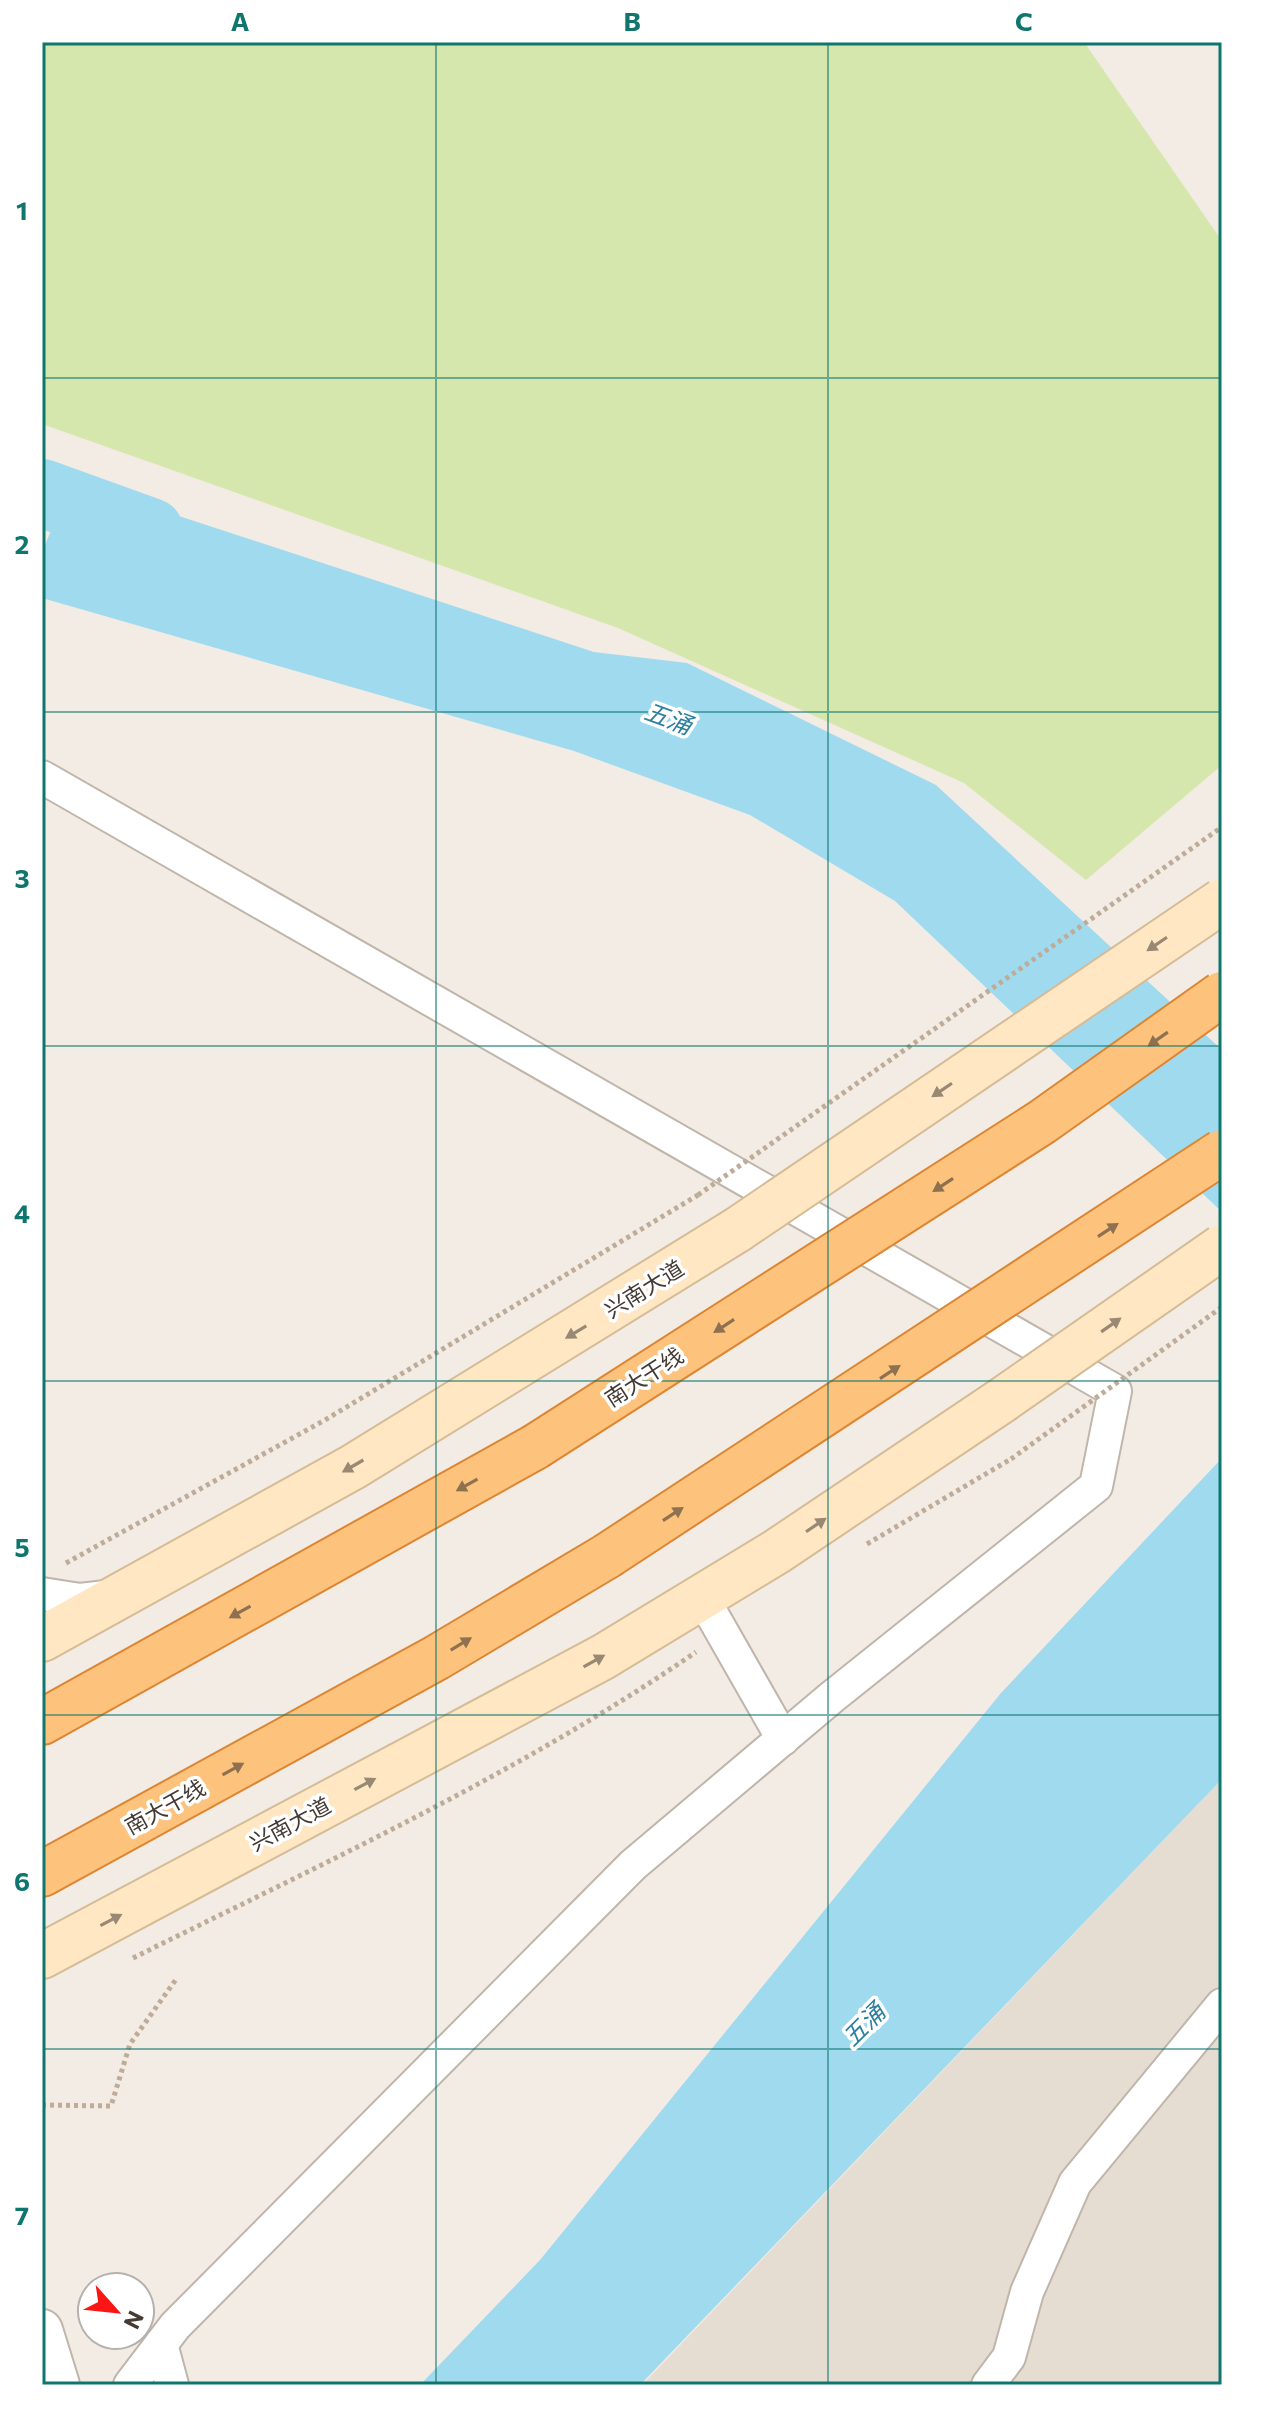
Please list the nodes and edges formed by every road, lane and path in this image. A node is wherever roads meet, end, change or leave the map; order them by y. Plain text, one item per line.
1 (42, 777) edge
2 (1222, 827) edge
3 (1222, 901) edge
4 (1222, 994) edge
5 (1222, 1152) edge
6 (1222, 1247) edge
7 (1222, 1307) edge
8 (1011, 1459) dead end
9 (49, 1582) edge
10 (122, 1595) junction
11 (702, 1597) junction
12 (42, 1639) edge
13 (42, 1722) edge
14 (783, 1739) junction
15 (42, 1874) edge
16 (42, 1956) edge
17 (177, 1978) dead end
18 (1222, 2005) edge
19 (42, 2105) edge
20 (42, 2330) edge
21 (161, 2344) junction
22 (59, 2385) edge
23 (130, 2385) edge
24 (172, 2385) edge
25 (988, 2385) edge

1 - 14 street
2 - 9 path, bridge
3 -> 10 main road, 兴南大道, bridge
4 -> 13 highway, 南大干线, bridge
15 -> 5 highway, 南大干线, bridge
11 -> 6 main road, 兴南大道, bridge
7 - 8 path, bridge
9 - 10 street
10 - 12 main road, 兴南大道
11 - 14 street
16 -> 11 main road, 兴南大道
14 - 21 street
17 - 19 path
18 - 25 street
20 - 22 street
21 - 23 street
21 - 24 street

